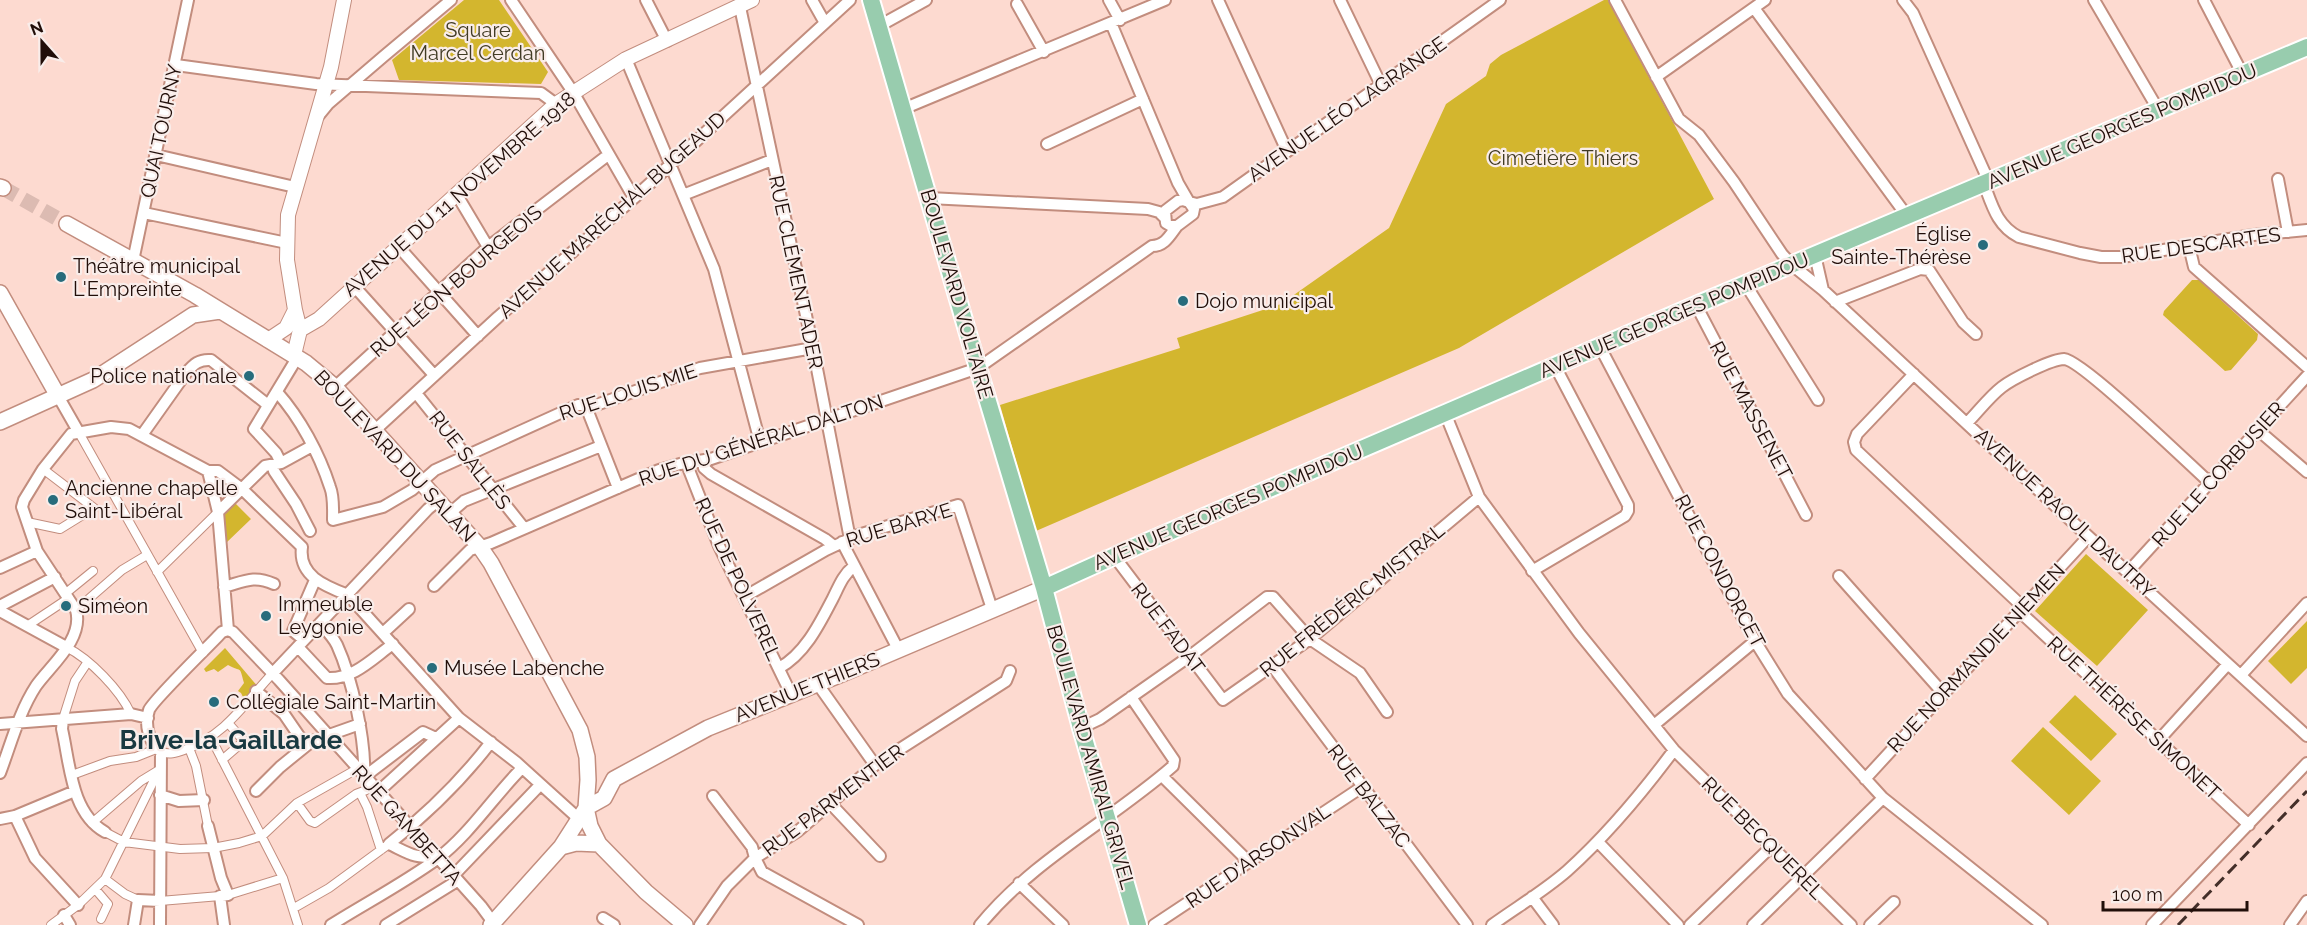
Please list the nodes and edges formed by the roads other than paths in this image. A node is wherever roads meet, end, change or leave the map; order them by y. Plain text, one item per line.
1 (188, 0) edge
2 (344, 0) edge
3 (452, 0) edge
4 (511, 0) edge
5 (646, 0) edge
6 (812, 0) edge
7 (850, 0) edge
8 (871, 0) edge
9 (926, 0) edge
10 (1109, 0) edge
11 (1165, 0) edge
12 (1218, 0) edge
13 (1340, 0) edge
14 (1500, 0) edge
15 (1615, 0) edge
16 (1765, 0) edge
17 (1903, 0) edge
18 (2094, 0) edge
19 (2204, 0) edge
20 (746, 3) edge
21 (1017, 4) dead end
22 (1754, 8) junction
23 (825, 22) junction
24 (1115, 22) junction
25 (879, 26) junction
26 (667, 41) junction
27 (2307, 47) edge
28 (1044, 52) junction
29 (626, 59) junction
30 (176, 65) junction
31 (2243, 75) junction
32 (1656, 77) junction
33 (756, 84) junction
34 (326, 85) junction
35 (1381, 85) junction
36 (350, 86) junction
37 (573, 92) junction
38 (1143, 99) junction
39 (556, 104) junction
40 (903, 109) junction
41 (2159, 111) junction
42 (315, 120) junction
43 (1047, 144) dead end
44 (1287, 151) junction
45 (156, 155) junction
46 (608, 155) junction
47 (772, 160) junction
48 (670, 164) junction
49 (2278, 179) dead end
50 (1987, 183) junction
51 (295, 187) junction
52 (457, 195) junction
53 (683, 195) junction
54 (1223, 197) junction
55 (634, 198) junction
56 (928, 198) junction
57 (1184, 201) junction
58 (144, 213) junction
59 (1193, 214) junction
60 (1907, 216) junction
61 (1165, 220) junction
62 (67, 224) tunnel mouth
63 (1177, 226) junction
64 (2307, 230) edge
65 (2288, 232) junction
66 (287, 243) junction
67 (398, 246) junction
68 (1152, 246) junction
69 (2189, 246) junction
70 (488, 248) junction
71 (1815, 255) junction
72 (133, 261) junction
73 (1792, 265) junction
74 (1746, 285) junction
75 (354, 286) junction
76 (1823, 290) junction
77 (439, 292) junction
78 (0, 293) edge
79 (1835, 302) junction
80 (1696, 305) junction
81 (295, 310) junction
82 (220, 311) junction
83 (300, 330) junction
84 (395, 332) junction
85 (1976, 334) dead end
86 (478, 336) junction
87 (268, 340) junction
88 (1600, 347) junction
89 (813, 348) junction
90 (296, 357) junction
91 (737, 360) junction
92 (1555, 366) junction
93 (2307, 367) edge
94 (978, 368) junction
95 (434, 375) junction
96 (2307, 376) edge
97 (1910, 379) junction
98 (335, 387) junction
99 (276, 392) junction
100 (416, 393) junction
101 (58, 396) junction
102 (1818, 400) dead end
103 (585, 404) junction
104 (268, 405) junction
105 (1445, 413) junction
106 (827, 419) junction
107 (0, 422) edge
108 (1967, 423) junction
109 (374, 430) junction
110 (2258, 430) junction
111 (78, 431) junction
112 (142, 435) junction
113 (760, 442) junction
114 (312, 446) junction
115 (601, 446) junction
116 (466, 456) junction
117 (703, 461) junction
118 (689, 463) junction
119 (277, 464) junction
120 (43, 469) junction
121 (208, 471) junction
122 (2307, 471) edge
123 (421, 482) junction
124 (2210, 483) junction
125 (618, 488) junction
126 (243, 489) junction
127 (494, 490) junction
128 (1479, 497) junction
129 (439, 500) junction
130 (218, 512) junction
131 (450, 513) junction
132 (1806, 515) dead end
133 (27, 522) junction
134 (524, 528) junction
135 (310, 531) dead end
136 (2088, 537) junction
137 (842, 542) junction
138 (480, 547) junction
139 (37, 551) junction
140 (147, 555) junction
141 (1114, 556) junction
142 (853, 567) junction
143 (0, 568) edge
144 (93, 571) dead end
145 (1532, 571) junction
146 (157, 572) junction
147 (2128, 572) junction
148 (1839, 576) dead end
149 (55, 577) junction
150 (315, 580) junction
151 (274, 584) dead end
152 (434, 586) dead end
153 (224, 587) junction
154 (1044, 588) junction
155 (67, 595) junction
156 (348, 595) junction
157 (744, 597) junction
158 (2307, 603) edge
159 (0, 606) edge
160 (409, 609) dead end
161 (992, 609) junction
162 (2021, 609) junction
163 (76, 610) junction
164 (0, 611) edge
165 (320, 623) junction
166 (27, 626) junction
167 (228, 630) junction
168 (383, 633) junction
169 (1310, 639) junction
170 (1755, 641) junction
171 (301, 643) junction
172 (393, 644) junction
173 (66, 647) junction
174 (898, 649) junction
175 (203, 653) junction
176 (1190, 656) junction
177 (87, 663) junction
178 (2228, 664) junction
179 (1273, 667) junction
180 (779, 668) junction
181 (1010, 671) dead end
182 (272, 674) junction
183 (347, 675) junction
184 (2241, 675) junction
185 (817, 683) junction
186 (256, 691) junction
187 (1943, 693) junction
188 (791, 694) junction
189 (1131, 697) junction
190 (1223, 700) joint
191 (1387, 712) dead end
192 (131, 714) junction
193 (148, 718) junction
194 (459, 718) junction
195 (63, 719) junction
196 (19, 722) junction
197 (228, 723) junction
198 (0, 724) edge
199 (360, 724) junction
200 (1654, 725) junction
201 (1081, 728) junction
202 (327, 735) junction
203 (2307, 736) edge
204 (211, 738) junction
205 (436, 738) junction
206 (491, 742) junction
207 (2161, 743) junction
208 (306, 746) junction
209 (189, 748) junction
210 (1674, 750) junction
211 (158, 751) junction
212 (222, 760) junction
213 (2307, 763) edge
214 (875, 765) junction
215 (522, 768) junction
216 (159, 770) junction
217 (0, 773) edge
218 (361, 773) junction
219 (72, 775) junction
220 (1162, 776) junction
221 (1865, 778) junction
222 (540, 785) junction
223 (1362, 787) junction
224 (376, 790) junction
225 (75, 791) junction
226 (256, 791) joint
227 (360, 793) junction
228 (160, 795) junction
229 (713, 796) dead end
230 (1883, 798) junction
231 (204, 800) junction
232 (242, 800) junction
233 (297, 803) junction
234 (830, 803) junction
235 (582, 813) junction
236 (15, 816) junction
237 (1107, 817) junction
238 (0, 819) edge
239 (92, 823) junction
240 (2249, 825) junction
241 (208, 826) joint
242 (411, 827) junction
243 (105, 832) joint
244 (262, 836) junction
245 (124, 842) junction
246 (1598, 842) junction
247 (599, 844) junction
248 (159, 846) junction
249 (1772, 846) junction
250 (385, 847) junction
251 (561, 847) junction
252 (213, 848) junction
253 (435, 856) junction
254 (880, 856) dead end
255 (755, 858) junction
256 (1249, 862) junction
257 (1802, 877) junction
258 (283, 878) junction
259 (455, 878) junction
260 (105, 879) junction
261 (1019, 883) junction
262 (96, 890) junction
263 (224, 896) junction
264 (1532, 897) junction
265 (138, 900) junction
266 (160, 901) junction
267 (2307, 901) edge
268 (1894, 902) dead end
269 (78, 905) junction
270 (294, 908) junction
271 (603, 918) dead end
272 (101, 919) dead end
273 (67, 920) edge
274 (51, 925) edge
275 (134, 925) edge
276 (160, 925) edge
277 (224, 925) edge
278 (298, 925) edge
279 (331, 925) edge
280 (386, 925) edge
281 (493, 925) edge
282 (614, 925) edge
283 (685, 925) edge
284 (700, 925) edge
285 (858, 925) edge
286 (980, 925) edge
287 (1063, 925) edge
288 (1138, 925) edge
289 (1154, 925) edge
290 (1467, 925) edge
291 (1492, 925) edge
292 (1553, 925) edge
293 (1678, 925) edge
294 (1690, 925) edge
295 (1753, 925) edge
296 (1851, 925) edge
297 (1870, 925) edge
298 (2042, 925) edge
299 (2152, 925) edge
300 (2290, 925) edge

1 - 30 street, QUAI TOURNY
2 - 34 street
3 - 36 street
4 - 37 street
5 - 26 street
6 - 23 street
7 - 23 street, AVENUE MARÉCHAL BUGEAUD
8 - 25 main road, BOULEVARD VOLTAIRE
9 - 25 street
10 - 24 street
11 - 24 street
12 - 44 street
13 - 35 street
14 - 35 street, AVENUE LÉO LAGRANGE
15 - 32 street, AVENUE RAOUL DAUTRY
16 - 22 street
17 - 50 street, RUE DESCARTES
18 - 41 street
19 - 31 street
20 - 26 street, AVENUE DU 11 NOVEMBRE 1918
20 - 33 street, RUE CLÉMENT ADER
21 - 28 street
22 - 32 street
22 - 60 street
23 - 33 street, AVENUE MARÉCHAL BUGEAUD
24 - 28 street
24 - 38 street
25 - 40 main road, BOULEVARD VOLTAIRE
26 - 29 street, AVENUE DU 11 NOVEMBRE 1918
27 - 31 main road, AVENUE GEORGES POMPIDOU
28 - 40 street
29 - 37 street, AVENUE DU 11 NOVEMBRE 1918
29 - 48 street
30 - 34 street
30 - 45 street, QUAI TOURNY
31 - 41 main road, AVENUE GEORGES POMPIDOU
32 - 73 street, AVENUE RAOUL DAUTRY
33 - 47 street, RUE CLÉMENT ADER
33 - 48 street, AVENUE MARÉCHAL BUGEAUD
34 - 36 street
34 - 42 street
35 - 44 street, AVENUE LÉO LAGRANGE
36 - 39 street
36 - 42 street
37 - 39 street, AVENUE DU 11 NOVEMBRE 1918
37 - 46 street
38 - 43 street
38 - 57 street
39 - 52 street, AVENUE DU 11 NOVEMBRE 1918
40 - 56 main road, BOULEVARD VOLTAIRE
41 - 50 main road, AVENUE GEORGES POMPIDOU
42 - 51 street
44 - 54 street, AVENUE LÉO LAGRANGE
45 - 51 street
45 - 58 street, QUAI TOURNY
46 - 55 street
46 - 70 street, RUE LÉON BOURGEOIS
47 - 53 street
47 - 89 street, RUE CLÉMENT ADER
48 - 53 street
48 - 55 street, AVENUE MARÉCHAL BUGEAUD
49 - 65 street
50 - 60 main road, AVENUE GEORGES POMPIDOU
50 - 69 street, RUE DESCARTES
51 - 66 street
52 - 67 street, AVENUE DU 11 NOVEMBRE 1918
52 - 70 street
53 - 91 street
54 - 57 street, AVENUE LÉO LAGRANGE
54 - 59 street
55 - 86 street, AVENUE MARÉCHAL BUGEAUD
56 - 61 street
56 - 94 main road, BOULEVARD VOLTAIRE
57 - 59 street
57 - 61 street
58 - 66 street
58 - 72 street, QUAI TOURNY
59 - 63 street
60 - 71 main road, AVENUE GEORGES POMPIDOU
61 - 63 street
61 - 68 street
62 - 72 main road, BOULEVARD DU SALAN
63 - 68 street
64 - 65 street, RUE DESCARTES
65 - 69 street, RUE DESCARTES
66 - 81 street
67 - 75 street, AVENUE DU 11 NOVEMBRE 1918
67 - 77 street
68 - 94 street
69 - 93 street
70 - 77 street, RUE LÉON BOURGEOIS
71 - 73 main road, AVENUE GEORGES POMPIDOU
71 - 76 street
72 - 82 main road, BOULEVARD DU SALAN
73 - 74 main road, AVENUE GEORGES POMPIDOU
73 - 76 street, AVENUE RAOUL DAUTRY
74 - 80 main road, AVENUE GEORGES POMPIDOU
74 - 102 street
75 - 83 street, AVENUE DU 11 NOVEMBRE 1918
75 - 84 street
76 - 79 street, AVENUE RAOUL DAUTRY
77 - 84 street, RUE LÉON BOURGEOIS
77 - 86 street
78 - 101 main road
79 - 85 street
79 - 97 street, AVENUE RAOUL DAUTRY
80 - 88 main road, AVENUE GEORGES POMPIDOU
80 - 132 street, RUE MASSENET
81 - 83 street
81 - 87 street
82 - 87 main road, BOULEVARD DU SALAN
82 - 101 main road
83 - 90 street
84 - 95 street
84 - 98 street, RUE LÉON BOURGEOIS
86 - 95 street, AVENUE MARÉCHAL BUGEAUD
87 - 90 main road, BOULEVARD DU SALAN
88 - 92 main road, AVENUE GEORGES POMPIDOU
88 - 170 street, RUE CONDORCET
89 - 91 street, RUE LOUIS MIE
89 - 106 street, RUE CLÉMENT ADER
90 - 98 main road, BOULEVARD DU SALAN
90 - 99 street
91 - 103 street, RUE LOUIS MIE
91 - 113 street
92 - 105 main road, AVENUE GEORGES POMPIDOU
92 - 145 street
94 - 106 street, RUE DU GÉNÉRAL DALTON
94 - 154 main road, BOULEVARD VOLTAIRE
95 - 100 street, AVENUE MARÉCHAL BUGEAUD
96 - 110 street, RUE LE CORBUSIER
97 - 108 street, AVENUE RAOUL DAUTRY
97 - 162 street, RUE THÉRÈSE SIMONET
98 - 109 main road, BOULEVARD DU SALAN
99 - 104 street
99 - 114 street
100 - 109 street, AVENUE MARÉCHAL BUGEAUD
100 - 116 street, RUE SALLÈS
101 - 107 main road
101 - 111 street
103 - 115 street
103 - 116 street, RUE LOUIS MIE
104 - 112 street
104 - 119 street
105 - 128 street, RUE BECQUEREL
105 - 141 main road, AVENUE GEORGES POMPIDOU
106 - 113 street, RUE DU GÉNÉRAL DALTON
106 - 137 street, RUE CLÉMENT ADER
108 - 124 street
108 - 136 street, AVENUE RAOUL DAUTRY
109 - 123 main road, BOULEVARD DU SALAN
110 - 122 street
110 - 124 street, RUE LE CORBUSIER
111 - 112 street
111 - 120 street
111 - 140 street
112 - 121 street
113 - 117 street, RUE DU GÉNÉRAL DALTON
114 - 119 street
114 - 123 street, RUE LOUIS MIE
115 - 125 street
115 - 127 street
116 - 123 street, RUE LOUIS MIE
116 - 127 street, RUE SALLÈS
117 - 118 street, RUE DU GÉNÉRAL DALTON
117 - 137 street
118 - 125 street, RUE DU GÉNÉRAL DALTON
118 - 157 street, RUE DE POLVEREL
119 - 126 street
119 - 135 street
120 - 133 street
120 - 133 street
121 - 126 street
121 - 130 street
123 - 129 main road, BOULEVARD DU SALAN
124 - 147 street, RUE LE CORBUSIER
125 - 134 street, RUE DU GÉNÉRAL DALTON
126 - 130 street
126 - 150 street
127 - 131 street
127 - 134 street, RUE SALLÈS
128 - 145 street, RUE BECQUEREL
128 - 169 street, RUE FRÉDÉRIC MISTRAL
129 - 131 main road, BOULEVARD DU SALAN
129 - 156 street
130 - 146 street
130 - 153 street
131 - 138 main road, BOULEVARD DU SALAN
133 - 139 street
134 - 138 street, RUE DU GÉNÉRAL DALTON
136 - 147 street, AVENUE RAOUL DAUTRY
136 - 162 street, RUE NORMANDIE NIEMEN
137 - 142 street, RUE CLÉMENT ADER
137 - 157 street, RUE BARYE
137 - 161 street, RUE BARYE
138 - 152 street, RUE DU GÉNÉRAL DALTON
138 - 235 main road, BOULEVARD DU SALAN
139 - 143 street
139 - 149 street
140 - 146 street
140 - 163 street
141 - 154 main road, AVENUE GEORGES POMPIDOU
141 - 176 street, RUE FADAT
142 - 174 street, RUE CLÉMENT ADER
142 - 180 street
144 - 155 street
145 - 200 street, RUE BECQUEREL
146 - 175 street
147 - 178 street, AVENUE RAOUL DAUTRY
148 - 187 street
149 - 155 street
149 - 159 street
150 - 156 street
150 - 171 street
151 - 153 street
153 - 167 street
154 - 161 main road, AVENUE THIERS
154 - 201 main road, BOULEVARD AMIRAL GRIVEL
155 - 163 street
155 - 166 street
156 - 165 street
156 - 168 street
157 - 180 street, RUE DE POLVEREL
158 - 184 street
160 - 168 street
161 - 174 main road, AVENUE THIERS
162 - 187 street, RUE NORMANDIE NIEMEN
162 - 207 street, RUE THÉRÈSE SIMONET
163 - 173 street
164 - 166 street
165 - 171 street
165 - 183 street
166 - 173 street
167 - 175 street
167 - 182 street, RUE GAMBETTA
168 - 172 street
169 - 176 street
169 - 179 street, RUE FRÉDÉRIC MISTRAL
169 - 191 street
170 - 200 street
170 - 221 street, RUE CONDORCET
171 - 182 street
171 - 183 street
172 - 183 street
172 - 194 street
173 - 177 street
173 - 196 street
174 - 185 main road, AVENUE THIERS
175 - 193 street
176 - 189 street
176 - 190 street, RUE FADAT
177 - 192 street
177 - 195 street
178 - 184 street, AVENUE RAOUL DAUTRY
178 - 207 street
179 - 190 street, RUE FRÉDÉRIC MISTRAL
179 - 223 street, RUE BALZAC
180 - 188 street, RUE DE POLVEREL
181 - 214 street, RUE PARMENTIER
182 - 186 street
182 - 202 street, RUE GAMBETTA
183 - 199 street
184 - 203 street, AVENUE RAOUL DAUTRY
185 - 188 main road, AVENUE THIERS
185 - 214 street
186 - 197 street
186 - 208 street
187 - 221 street, RUE NORMANDIE NIEMEN
188 - 235 main road, AVENUE THIERS
189 - 201 street
189 - 220 street
192 - 193 street
192 - 195 street
193 - 211 street
194 - 205 street
194 - 206 street
195 - 196 street
195 - 219 street
196 - 198 street
196 - 217 street
197 - 204 street
197 - 212 street
199 - 202 street
199 - 218 street
200 - 210 street, RUE BECQUEREL
201 - 237 main road, BOULEVARD AMIRAL GRIVEL
202 - 208 street
202 - 218 street, RUE GAMBETTA
204 - 209 street
204 - 212 street
205 - 218 street
205 - 224 street
206 - 215 street
206 - 242 street
207 - 240 street, RUE THÉRÈSE SIMONET
208 - 226 street
209 - 211 street
209 - 231 street
210 - 246 street
210 - 249 street, RUE BECQUEREL
211 - 216 street
211 - 219 street
212 - 232 street
213 - 240 street
214 - 234 street, RUE PARMENTIER
215 - 222 street
215 - 253 street
216 - 228 street
216 - 239 street
216 - 245 street
218 - 224 street, RUE GAMBETTA
218 - 233 street
219 - 225 street
220 - 237 street
220 - 256 street
221 - 230 street, RUE CONDORCET
222 - 235 street
222 - 259 street
223 - 256 street, RUE D'ARSONVAL
223 - 290 street, RUE BALZAC
224 - 227 street
224 - 242 street, RUE GAMBETTA
225 - 236 street
225 - 239 street
226 - 232 street
227 - 233 street
227 - 250 street
228 - 231 street
228 - 248 street
229 - 255 street
230 - 257 street
230 - 298 street, RUE CONDORCET
231 - 241 street
232 - 244 street
233 - 244 street
234 - 254 street
234 - 255 street, RUE PARMENTIER
235 - 247 main road
235 - 251 main road
236 - 238 street
236 - 269 street
237 - 261 street
237 - 288 main road, BOULEVARD AMIRAL GRIVEL
239 - 243 street
240 - 299 street
241 - 252 street
242 - 250 street
242 - 253 street, RUE GAMBETTA
243 - 245 street
244 - 252 street
244 - 258 street
245 - 248 street
245 - 260 street
246 - 264 street
246 - 293 street
247 - 251 main road
247 - 283 main road
248 - 252 street
248 - 266 street
249 - 257 street, RUE BECQUEREL
249 - 294 street
250 - 253 street
250 - 270 street
251 - 281 main road
252 - 263 street
253 - 259 street, RUE GAMBETTA
253 - 279 street
255 - 284 street, RUE PARMENTIER
255 - 285 street
256 - 289 street, RUE D'ARSONVAL
257 - 295 street
257 - 296 street, RUE BECQUEREL
258 - 263 street
258 - 270 street
259 - 280 street
259 - 281 street, RUE GAMBETTA
260 - 262 street
260 - 265 street
261 - 286 street
261 - 287 street
262 - 269 street
262 - 272 street
263 - 266 street
263 - 277 street
264 - 291 street
264 - 292 street
265 - 266 street
265 - 275 street
266 - 276 street
267 - 300 street
268 - 297 street
269 - 273 street
270 - 278 street
271 - 282 street
273 - 274 street

